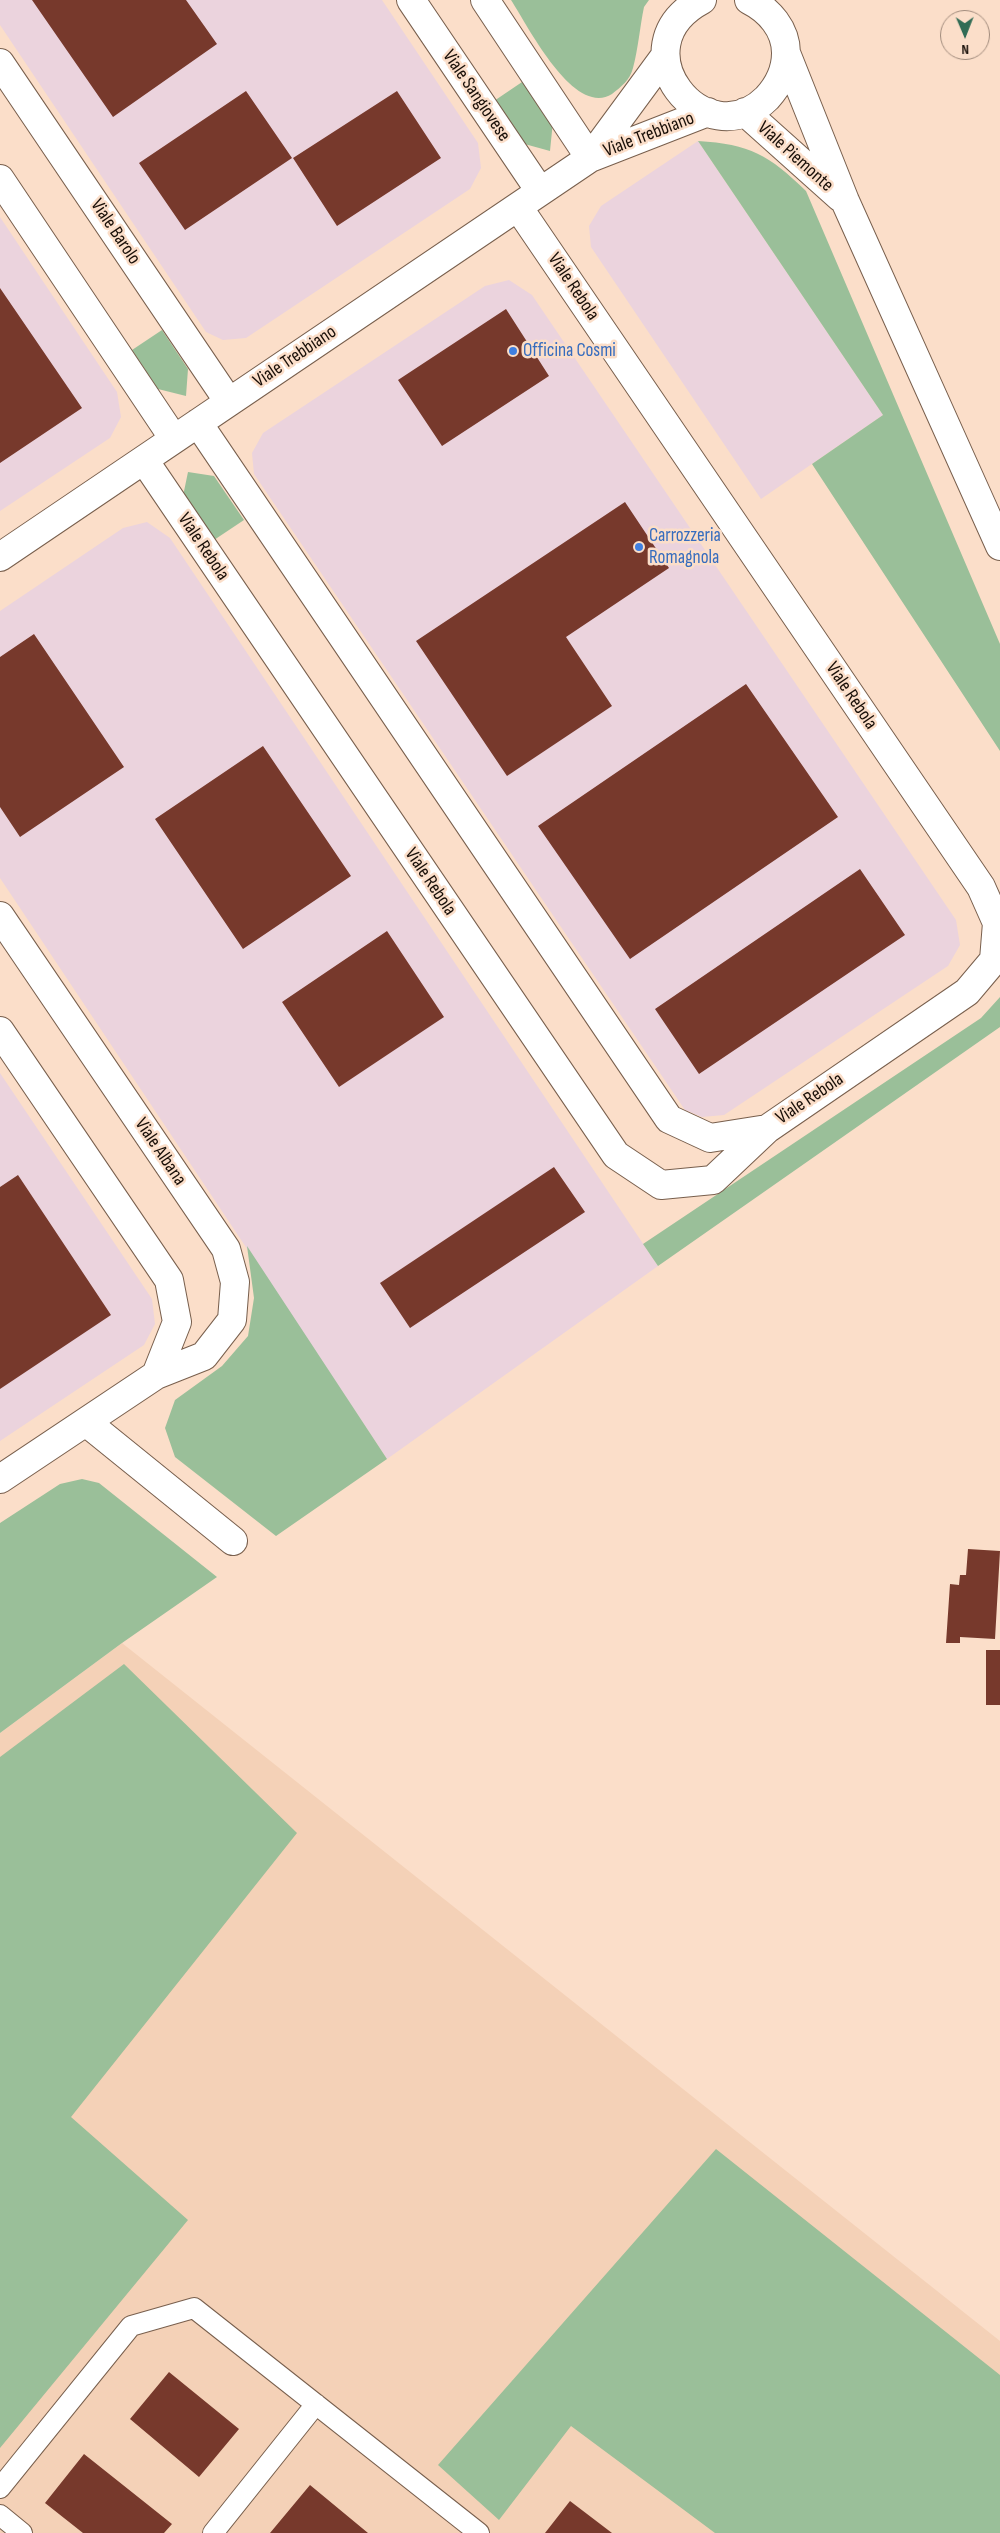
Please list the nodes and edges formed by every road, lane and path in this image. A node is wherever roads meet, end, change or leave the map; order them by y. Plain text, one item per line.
1 (412, 0) edge
2 (484, 0) edge
3 (693, 2) edge
4 (755, 2) edge
5 (786, 53) junction
6 (665, 56) junction
7 (0, 63) edge
8 (708, 112) junction
9 (746, 112) junction
10 (590, 158) junction
11 (0, 179) edge
12 (540, 191) junction
13 (845, 202) junction
14 (518, 206) junction
15 (230, 402) junction
16 (198, 423) junction
17 (174, 439) junction
18 (144, 460) junction
19 (1000, 546) edge
20 (0, 557) edge
21 (0, 916) edge
22 (0, 1031) edge
23 (767, 1129) junction
24 (156, 1375) junction
25 (86, 1422) junction
26 (0, 1479) edge
27 (233, 1541) dead end
28 (316, 2404) junction
29 (0, 2488) edge
30 (0, 2515) edge
31 (22, 2533) edge
32 (213, 2533) edge
33 (479, 2533) edge

1 - 12 street, Viale Sangiovese
2 - 10 street
3 - 6 street
4 - 5 street
5 - 9 street
5 - 13 street
6 - 8 street
6 - 10 street, Viale Trebbiano
7 - 15 street, Viale Barolo
8 - 9 street
8 - 10 street, Viale Trebbiano
9 - 13 street, Viale Piemonte
10 - 12 street, Viale Trebbiano
11 - 17 street
12 - 14 street, Viale Trebbiano
13 - 19 street
14 - 15 street, Viale Trebbiano
14 - 23 street, Viale Rebola
15 - 16 street, Viale Trebbiano
16 - 17 street, Viale Trebbiano
16 - 23 street, Viale Rebola
17 - 18 street, Viale Trebbiano
18 - 20 street, Viale Trebbiano
18 - 23 street, Viale Rebola
21 - 24 street, Viale Albana
22 - 24 street
24 - 25 street, Viale Albana
25 - 26 street, Viale Albana
25 - 27 street
28 - 29 lane
28 - 32 lane
28 - 33 lane
30 - 31 lane

